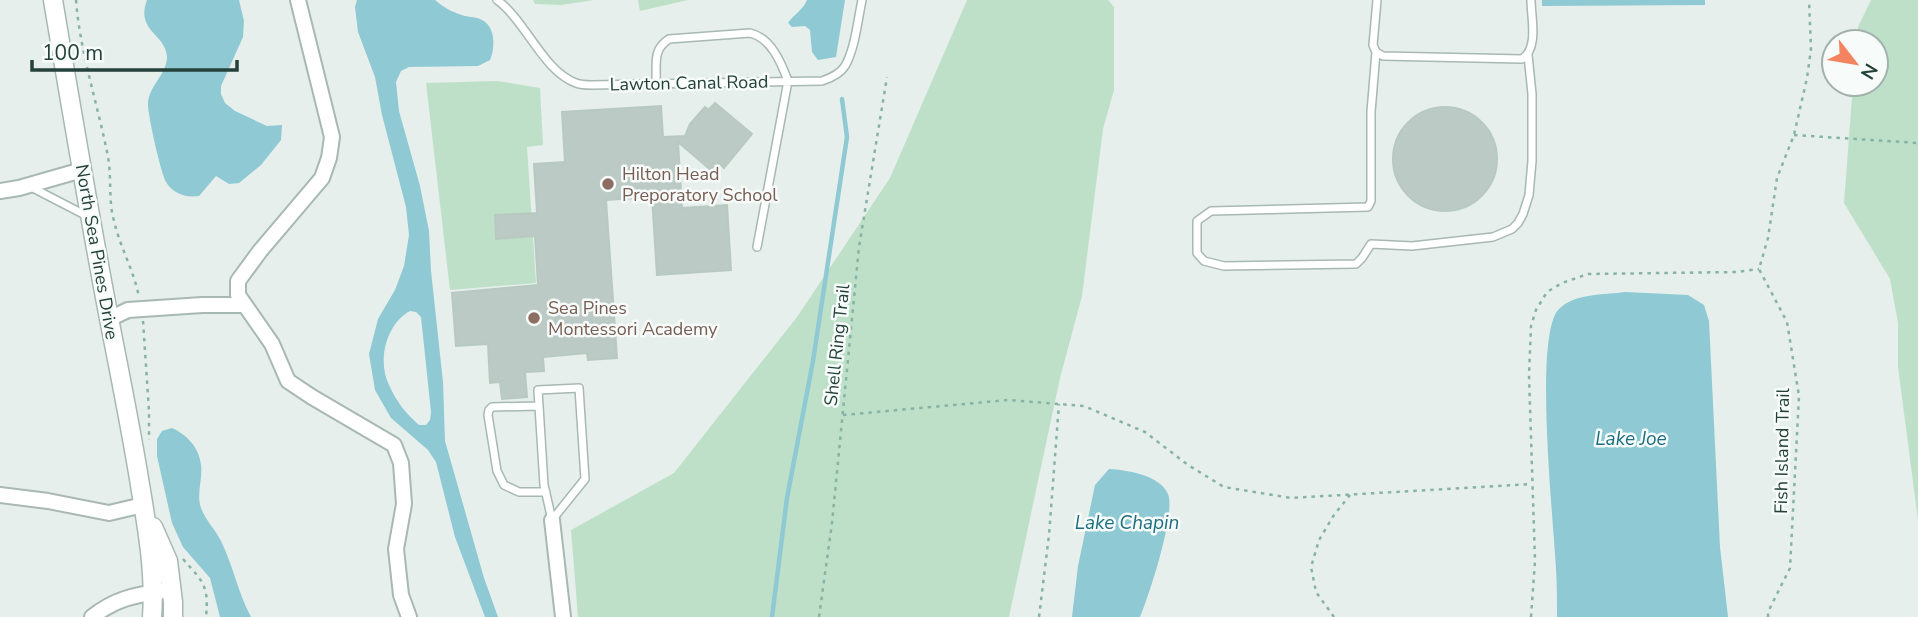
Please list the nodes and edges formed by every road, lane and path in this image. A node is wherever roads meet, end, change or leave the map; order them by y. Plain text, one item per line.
1 (52, 0) edge
2 (298, 0) edge
3 (497, 0) edge
4 (862, 0) edge
5 (1377, 0) edge
6 (1531, 0) edge
7 (1809, 0) edge
8 (1376, 52) junction
9 (1528, 55) junction
10 (887, 77) dead end
11 (788, 81) junction
12 (656, 83) junction
13 (1794, 135) junction
14 (1918, 144) edge
15 (82, 170) junction
16 (27, 186) junction
17 (0, 191) edge
18 (90, 217) junction
19 (757, 247) dead end
20 (1759, 269) junction
21 (245, 305) junction
22 (109, 318) junction
23 (1059, 404) junction
24 (539, 406) junction
25 (842, 415) junction
26 (1532, 484) junction
27 (546, 492) junction
28 (0, 495) edge
29 (1350, 495) junction
30 (144, 505) junction
31 (552, 520) junction
32 (162, 591) junction
33 (92, 617) edge
34 (152, 617) edge
35 (173, 617) edge
36 (410, 617) edge
37 (563, 617) edge
38 (819, 617) edge
39 (1040, 617) edge
40 (1334, 617) edge
41 (1531, 617) edge
42 (1768, 617) edge

1 - 15 street, North Sea Pines Drive
2 - 21 street
3 - 12 lane, Lawton Canal Road
4 - 11 lane, Lawton Canal Road
5 - 8 lane
6 - 9 lane
7 - 13 path
8 - 9 lane
8 - 9 lane
10 - 25 path, Shell Ring Trail
11 - 12 lane, Lawton Canal Road
11 - 12 lane
11 - 19 lane
13 - 14 path
13 - 20 path
15 - 16 street
15 - 18 street, North Sea Pines Drive
16 - 17 street
16 - 18 lane
18 - 22 street, North Sea Pines Drive
20 - 26 path
20 - 42 path, Fish Island Trail
21 - 22 street
21 - 36 street
22 - 30 street, North Sea Pines Drive
23 - 25 path
23 - 29 path
23 - 39 path
24 - 27 lane
24 - 27 lane
24 - 31 lane
25 - 38 path, Shell Ring Trail
26 - 29 path
26 - 41 path
27 - 31 lane
28 - 30 street
29 - 40 path
30 - 32 street, North Sea Pines Drive
31 - 37 street
32 - 33 street
32 - 34 street, North Sea Pines Drive
32 - 35 street, North Sea Pines Drive

